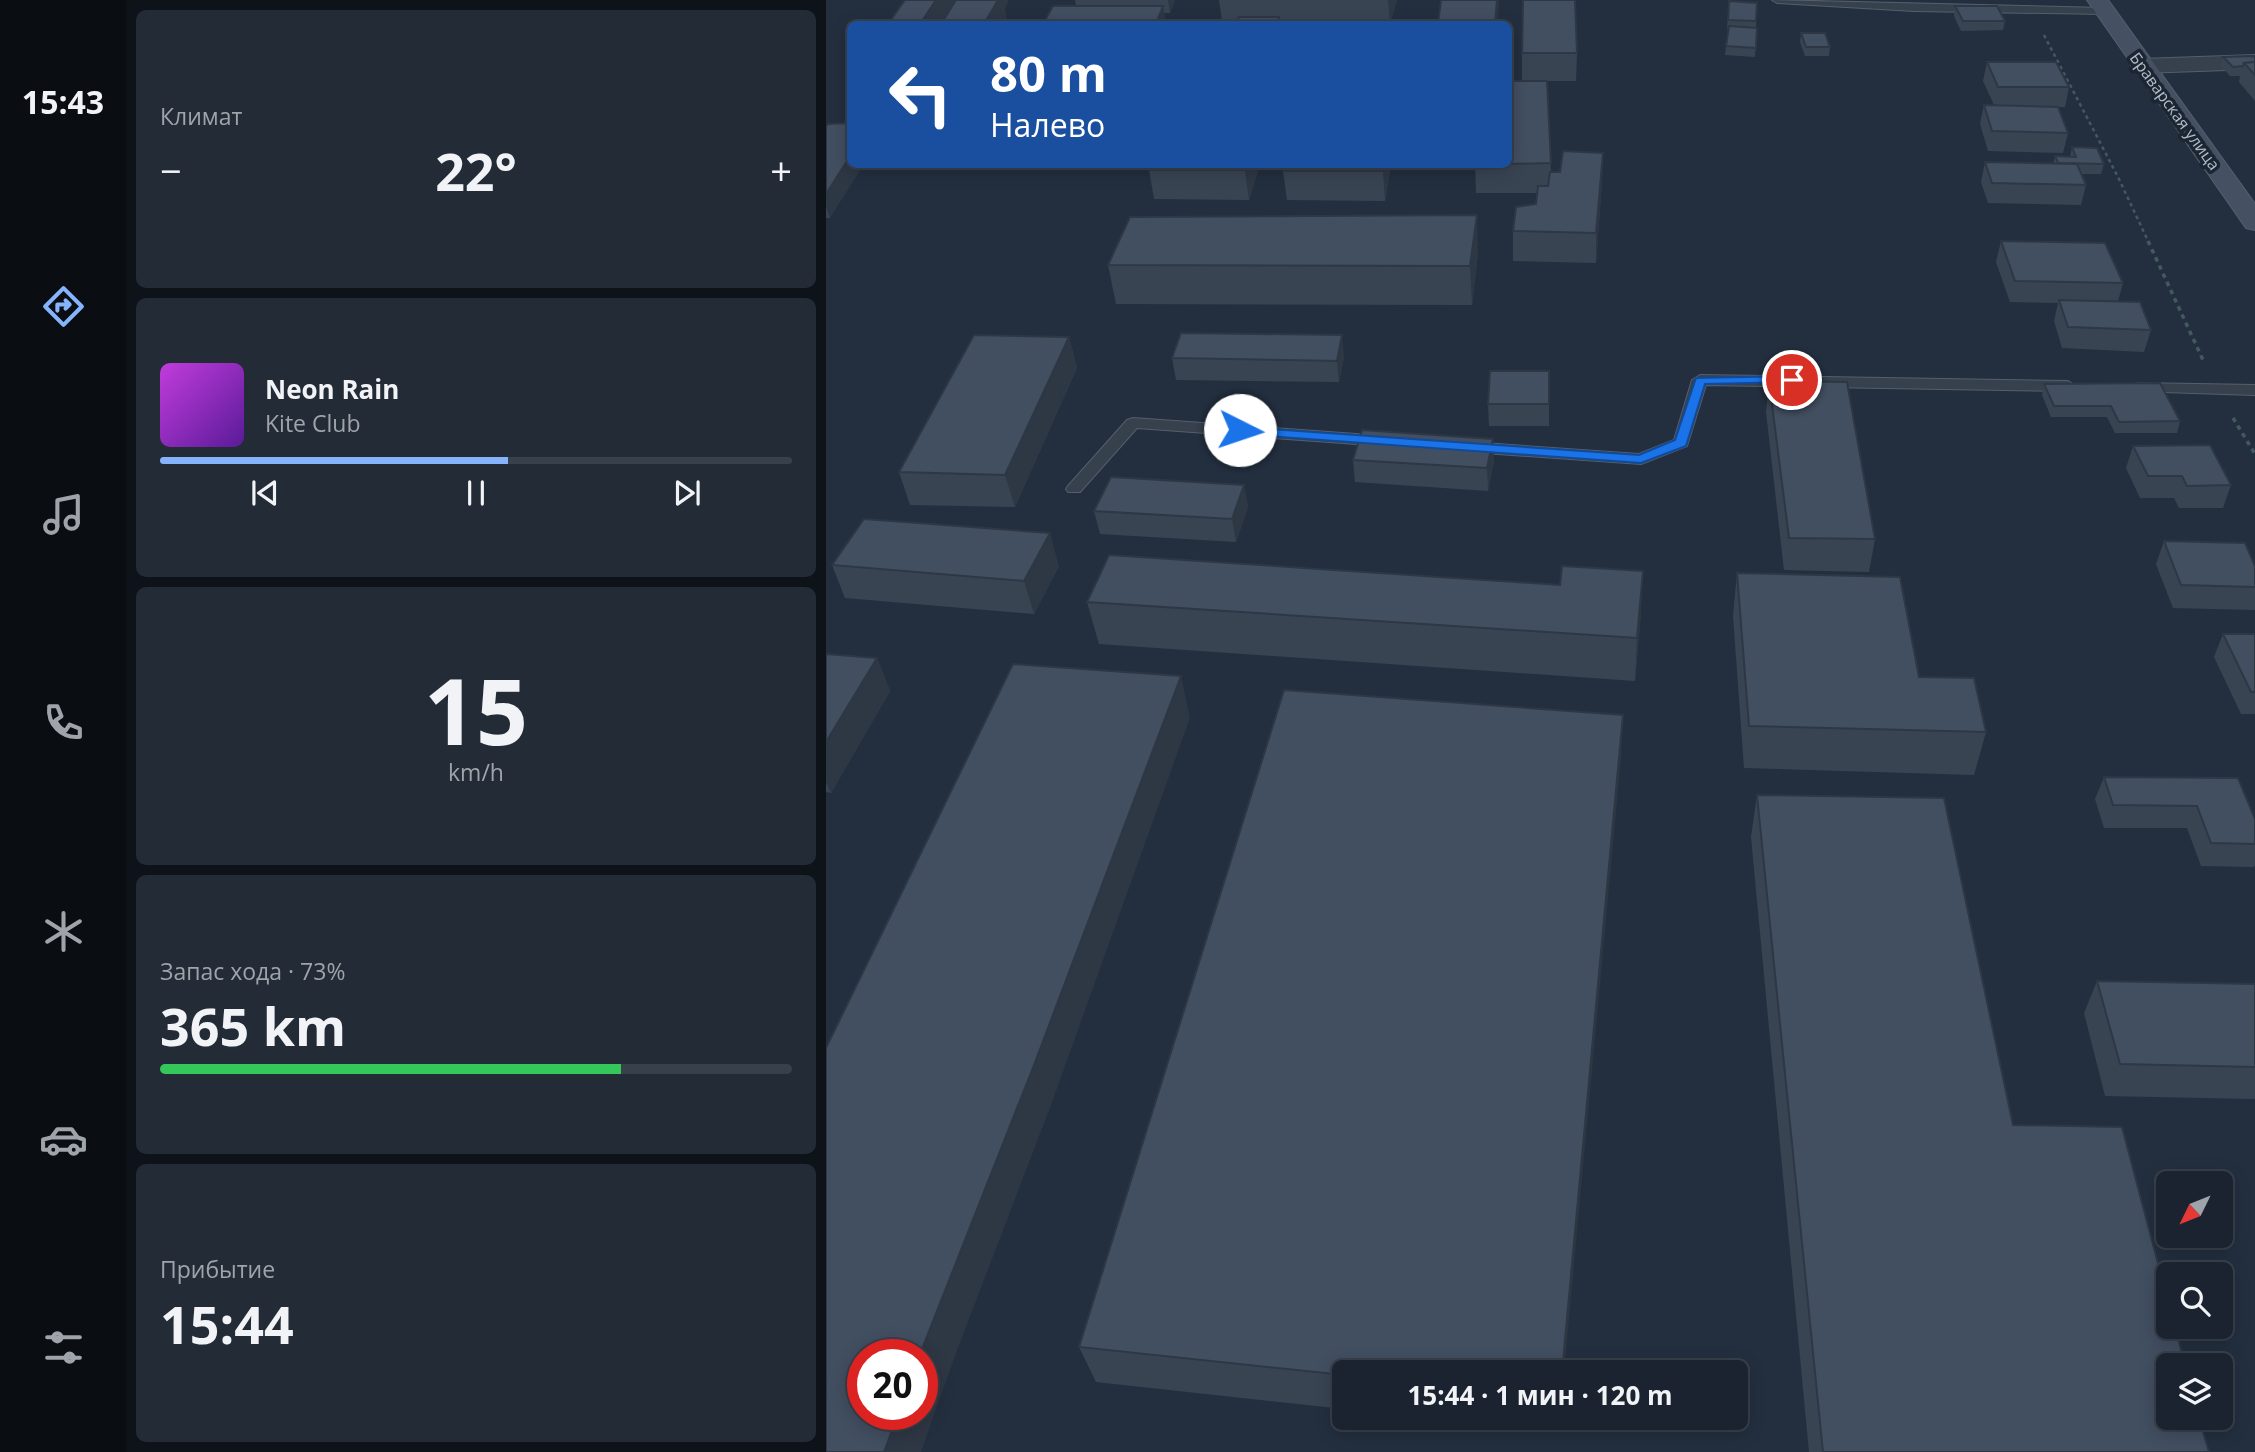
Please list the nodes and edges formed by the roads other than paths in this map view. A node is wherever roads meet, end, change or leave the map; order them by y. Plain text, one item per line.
1 (1776, 0) edge
2 (2100, 6) edge
3 (2255, 62) edge
4 (2142, 66) junction
5 (2255, 222) edge
6 (2080, 386) edge
7 (2121, 387) edge
8 (2255, 390) edge
9 (1394, 442) edge
10 (1449, 445) edge
11 (1074, 489) dead end

1 - 2 lane
2 - 4 main road, Браварская улица
3 - 4 street
4 - 5 main road, Браварская улица
6 - 10 lane
7 - 8 lane
9 - 11 lane

